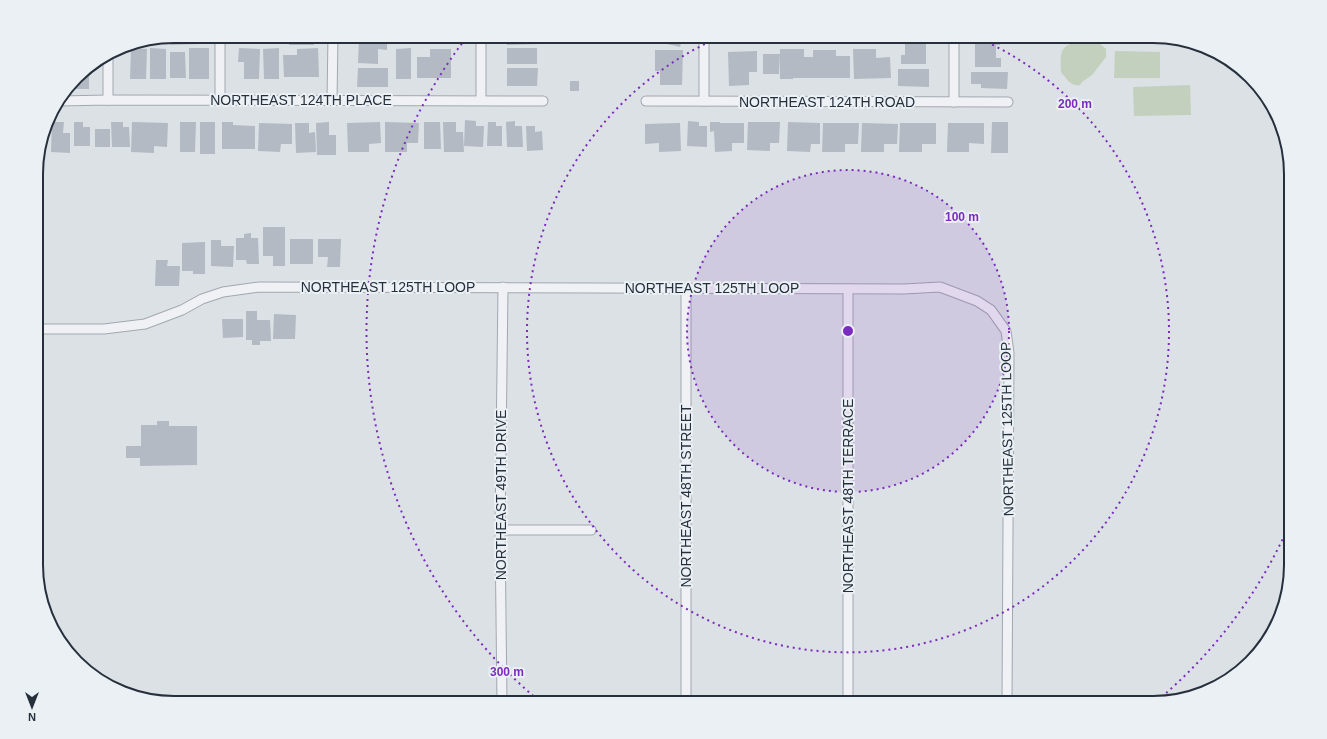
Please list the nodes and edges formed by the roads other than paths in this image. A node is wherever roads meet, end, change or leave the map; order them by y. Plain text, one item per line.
1 (220, 43) edge
2 (333, 43) edge
3 (482, 43) edge
4 (704, 43) edge
5 (954, 43) edge
6 (108, 61) edge
7 (108, 100) junction
8 (220, 100) junction
9 (332, 100) junction
10 (481, 100) junction
11 (65, 101) edge
12 (543, 101) dead end
13 (646, 101) dead end
14 (704, 101) junction
15 (954, 102) junction
16 (1008, 102) dead end
17 (503, 287) junction
18 (686, 288) junction
19 (848, 289) junction
20 (43, 328) edge
21 (500, 530) junction
22 (591, 530) dead end
23 (502, 696) edge
24 (686, 696) edge
25 (848, 696) edge
26 (1008, 696) edge

1 - 8 street
2 - 9 street
3 - 10 street
4 - 14 street
5 - 15 street
6 - 7 street
7 - 8 street, NORTHEAST 124TH PLACE
7 - 11 street, NORTHEAST 124TH PLACE
8 - 9 street, NORTHEAST 124TH PLACE
9 - 10 street, NORTHEAST 124TH PLACE
10 - 12 street, NORTHEAST 124TH PLACE
13 - 14 street, NORTHEAST 124TH ROAD
14 - 15 street, NORTHEAST 124TH ROAD
15 - 16 street, NORTHEAST 124TH ROAD
17 - 18 street, NORTHEAST 125TH LOOP
17 - 20 street, NORTHEAST 125TH LOOP
17 - 21 street, NORTHEAST 49TH DRIVE
18 - 19 street, NORTHEAST 125TH LOOP
18 - 24 street, NORTHEAST 48TH STREET
19 - 25 street, NORTHEAST 48TH TERRACE
19 - 26 street, NORTHEAST 125TH LOOP
21 - 22 street
21 - 23 street, NORTHEAST 49TH DRIVE

